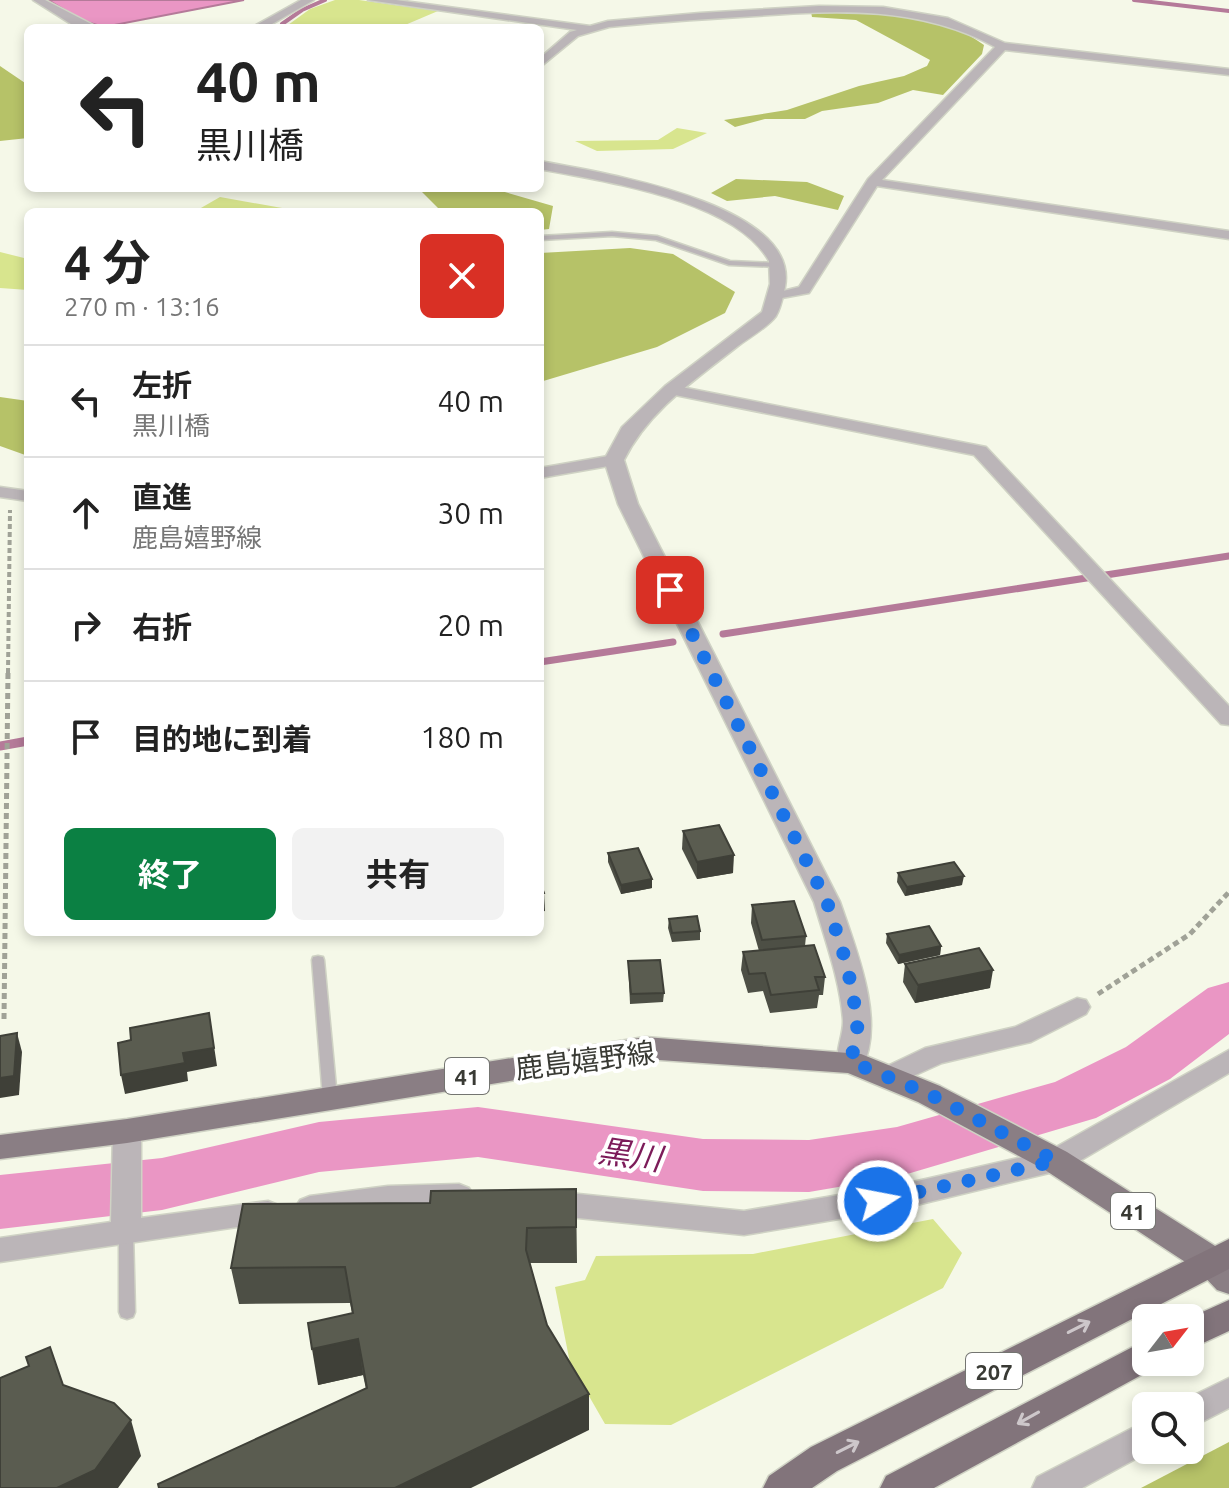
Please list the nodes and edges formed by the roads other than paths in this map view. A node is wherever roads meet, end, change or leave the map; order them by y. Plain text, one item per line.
1 (38, 0) edge
2 (309, 0) edge
3 (373, 0) edge
4 (749, 2) edge
5 (891, 3) edge
6 (811, 9) junction
7 (81, 24) edge
8 (264, 24) edge
9 (586, 28) junction
10 (1002, 46) junction
11 (544, 60) edge
12 (1229, 72) edge
13 (544, 166) edge
14 (873, 182) junction
15 (1229, 235) edge
16 (544, 238) edge
17 (778, 265) junction
18 (776, 297) junction
19 (671, 390) junction
20 (614, 460) junction
21 (544, 472) edge
22 (1229, 719) edge
23 (318, 960) dead end
24 (1077, 1007) road end
25 (1229, 1060) edge
26 (851, 1062) junction
27 (889, 1077) junction
28 (330, 1098) junction
29 (127, 1143) junction
30 (0, 1147) edge
31 (1044, 1155) junction
32 (494, 1197) edge
33 (525, 1201) edge
34 (126, 1223) junction
35 (0, 1250) edge
36 (1223, 1264) edge
37 (127, 1312) dead end
38 (1229, 1315) edge
39 (1204, 1327) edge
40 (1132, 1363) edge
41 (1229, 1392) edge
42 (1204, 1405) edge
43 (1132, 1444) edge
44 (782, 1488) edge
45 (899, 1488) edge
46 (1049, 1488) edge

1 - 7 street
2 - 8 street
3 - 9 street
4 - 6 street
5 - 6 street
5 - 10 street
6 - 9 street
9 - 11 street
10 - 12 street
10 - 14 street
13 - 17 street
14 - 15 street
14 - 18 street
16 - 17 lane
17 - 18 street
18 - 19 street
19 - 20 street
19 - 22 street
20 - 21 street
20 - 26 street
23 - 28 lane
24 - 27 street
25 - 31 street
26 - 27 main road, 鹿島嬉野線 / 41
26 - 28 main road, 鹿島嬉野線 / 41
27 - 31 main road, 鹿島嬉野線 / 41
28 - 29 main road, 鹿島嬉野線 / 41
29 - 30 main road, 鹿島嬉野線 / 41
29 - 34 street
31 - 33 street
31 - 36 main road, 41
32 - 34 street
34 - 35 street
34 - 37 lane
44 -> 36 highway, 207
38 - 39 highway
40 -> 45 highway, 207
41 - 42 street
43 - 46 street

